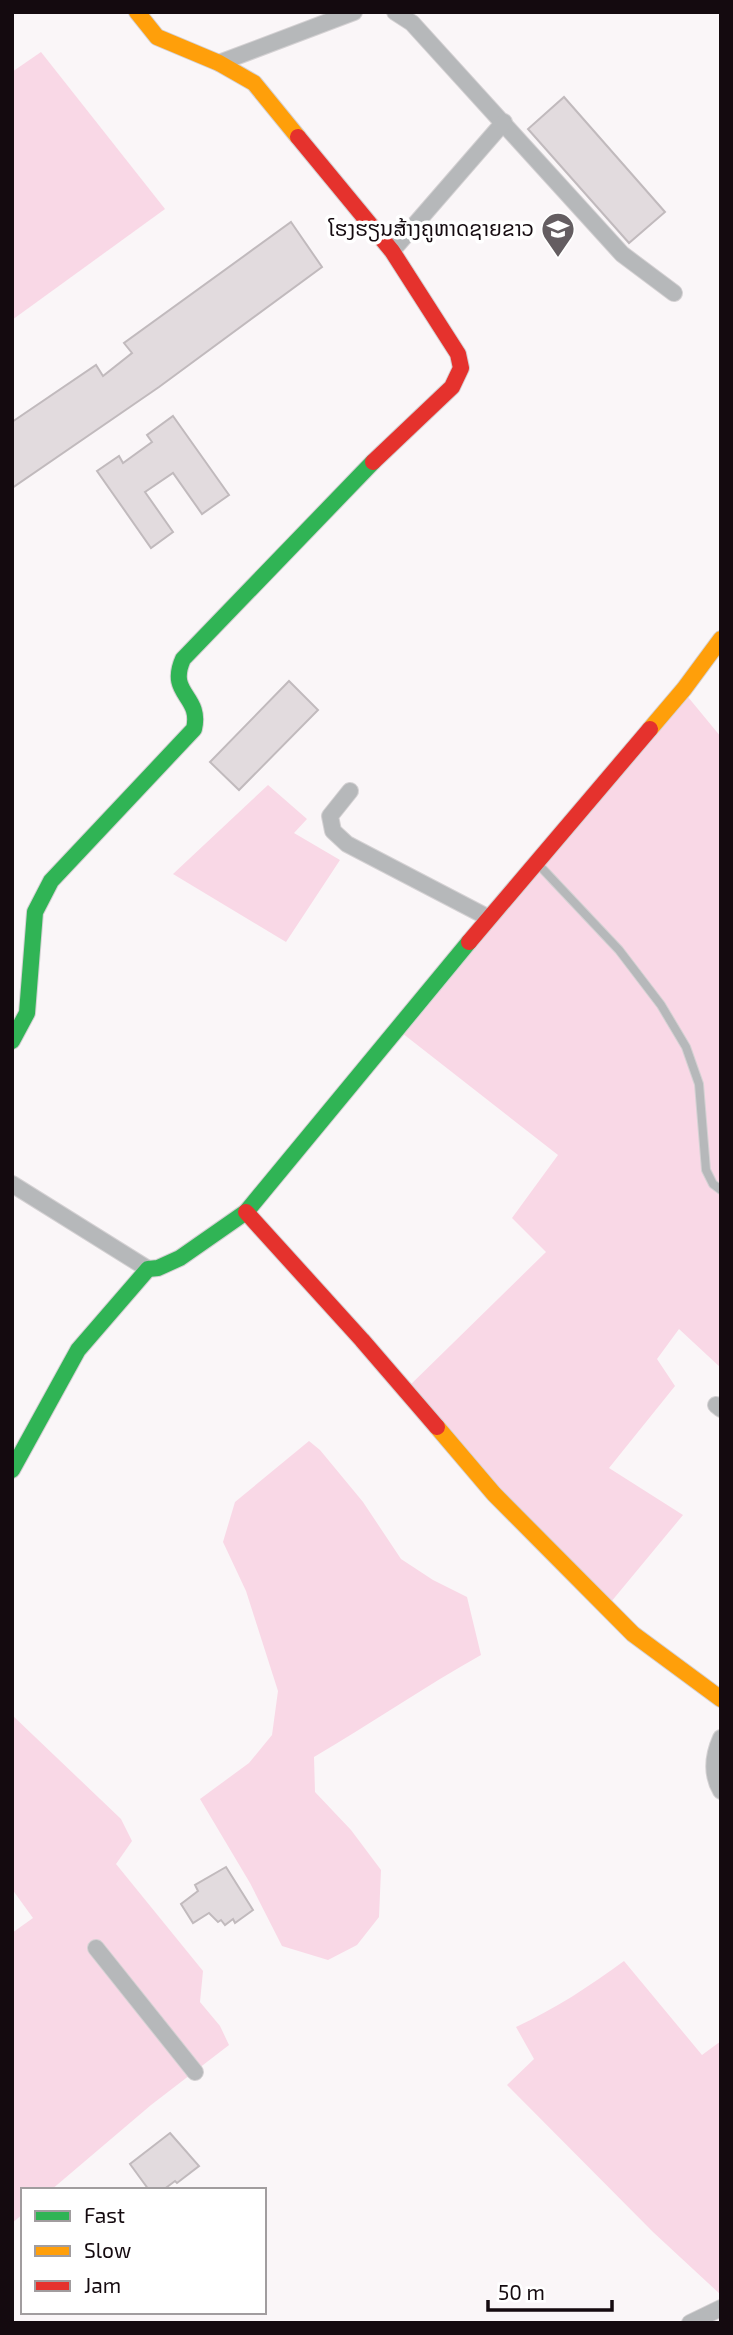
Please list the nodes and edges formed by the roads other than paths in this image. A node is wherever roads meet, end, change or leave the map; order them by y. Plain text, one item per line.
1 (137, 12) edge
2 (354, 12) edge
3 (395, 12) edge
4 (219, 63) junction
5 (504, 122) junction
6 (393, 251) junction
7 (674, 293) dead end
8 (721, 639) edge
9 (350, 791) dead end
10 (537, 863) junction
11 (489, 918) junction
12 (12, 1041) edge
13 (12, 1184) edge
14 (721, 1190) edge
15 (246, 1212) junction
16 (148, 1269) junction
17 (12, 1470) edge
18 (721, 1699) edge
19 (721, 1738) edge
20 (721, 1791) edge
21 (96, 1948) dead end
22 (195, 2072) dead end
23 (721, 2308) edge
24 (699, 2321) edge

1 - 4 street
2 - 4 street
3 - 5 street
4 - 6 street
5 - 6 street
5 - 7 street
6 - 12 street
8 - 10 street
9 - 11 street
10 - 11 street
10 - 14 lane
11 - 15 street
13 - 16 street
15 - 16 street
15 - 18 street
16 - 17 street
19 - 20 street
21 - 22 street
23 - 24 street

